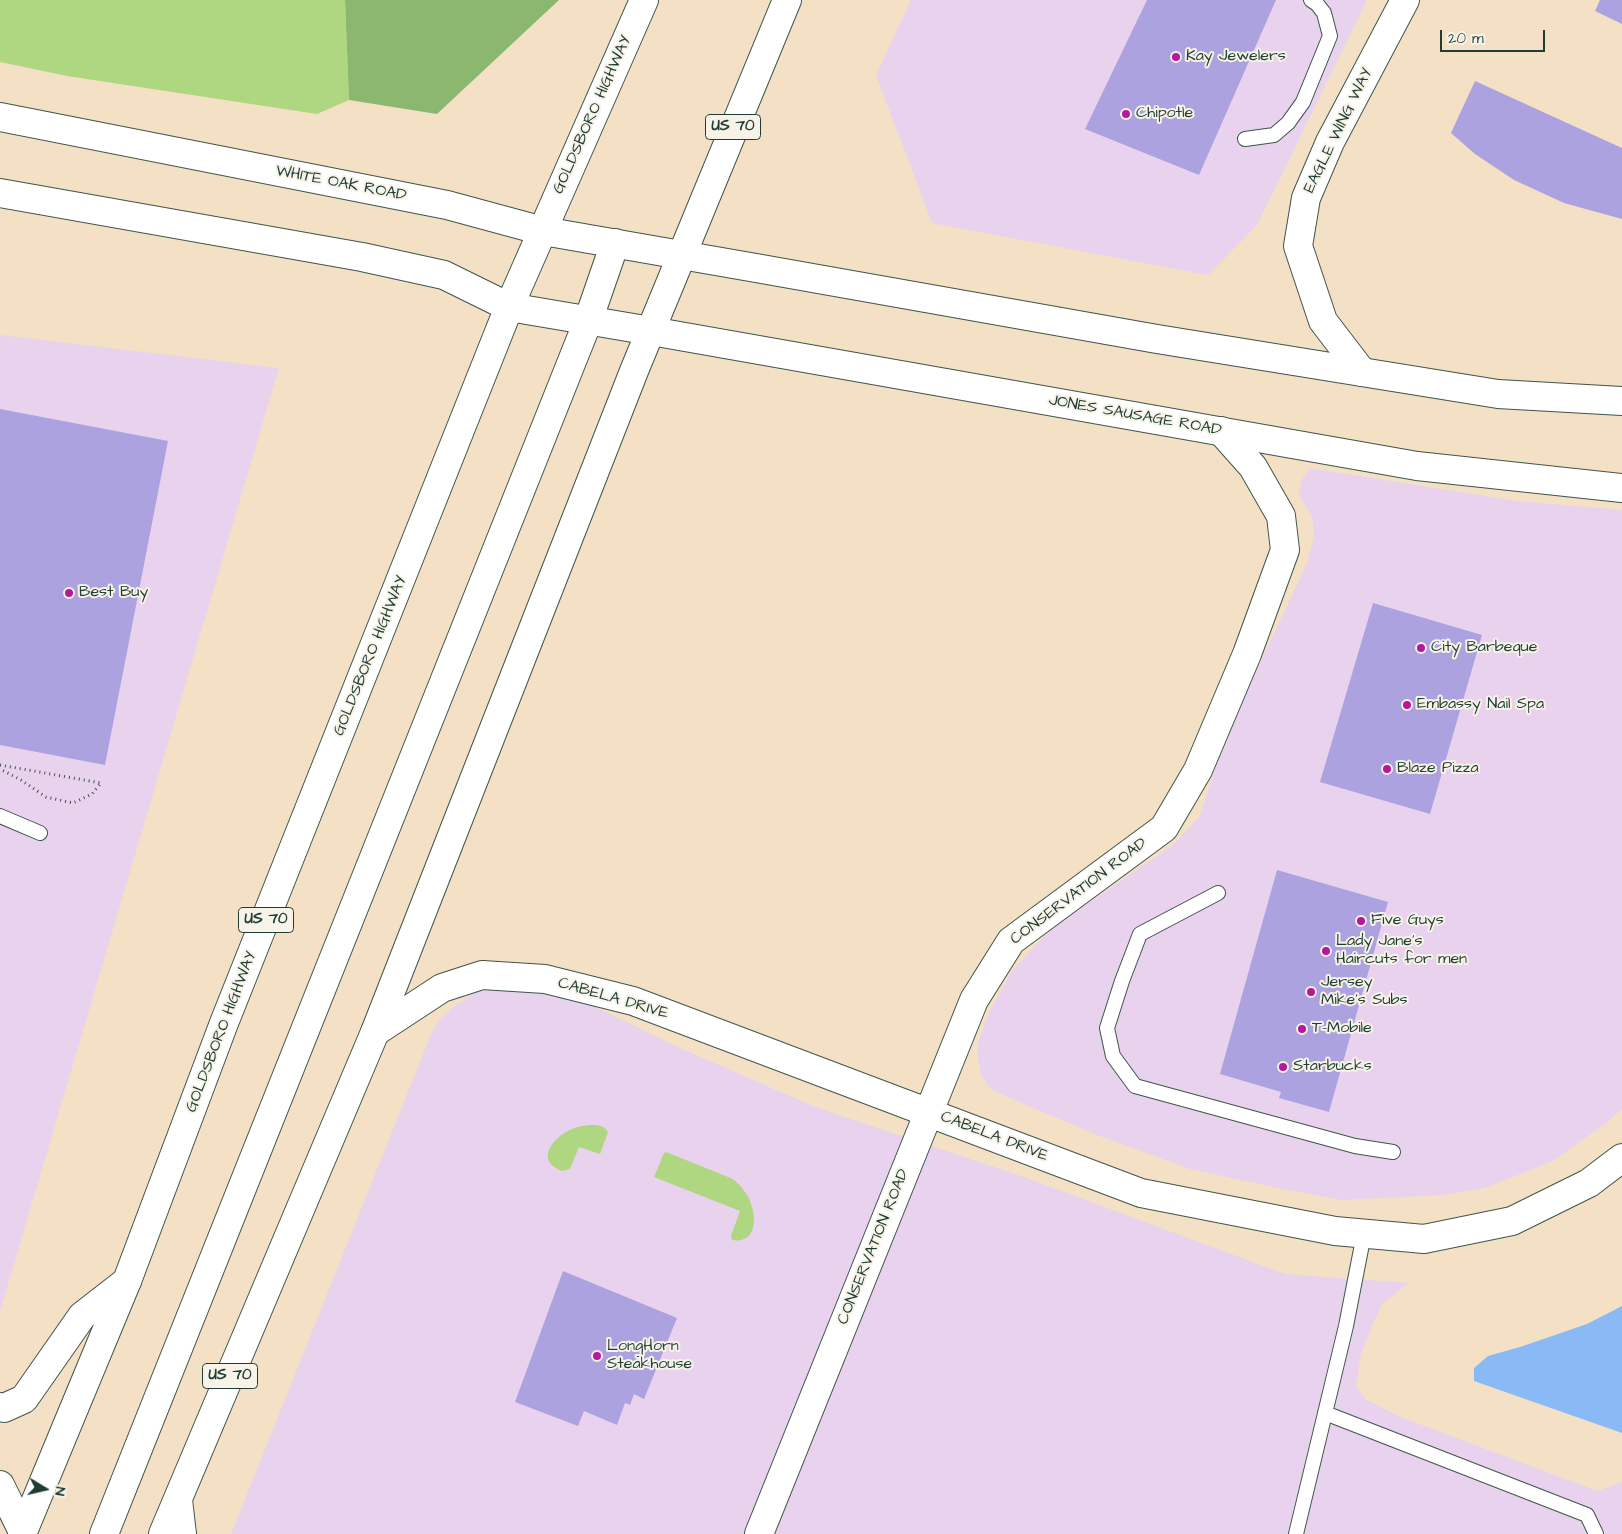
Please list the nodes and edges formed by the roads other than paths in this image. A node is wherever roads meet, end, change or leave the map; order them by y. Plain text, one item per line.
1 (644, 0) edge
2 (787, 0) edge
3 (1311, 0) edge
4 (1405, 0) edge
5 (0, 116) edge
6 (1245, 139) dead end
7 (0, 192) edge
8 (543, 231) junction
9 (615, 243) junction
10 (680, 255) junction
11 (509, 308) junction
12 (588, 321) junction
13 (651, 331) junction
14 (1362, 372) junction
15 (1622, 401) edge
16 (1221, 431) junction
17 (1622, 488) edge
18 (0, 816) edge
19 (40, 833) dead end
20 (1218, 893) dead end
21 (375, 1032) junction
22 (929, 1112) junction
23 (1393, 1152) dead end
24 (1622, 1158) edge
25 (1364, 1234) junction
26 (126, 1281) junction
27 (0, 1407) edge
28 (1326, 1413) junction
29 (0, 1486) edge
30 (178, 1500) junction
31 (22, 1533) edge
32 (104, 1534) edge
33 (163, 1534) edge
34 (182, 1534) edge
35 (759, 1534) edge
36 (1296, 1534) edge
37 (1596, 1534) edge

1 - 8 main road, GOLDSBORO HIGHWAY / US 70
2 - 10 main road, US 70
3 - 6 lane
4 - 14 main road, EAGLE WING WAY
5 - 8 main road, WHITE OAK ROAD
7 - 11 main road
8 - 9 main road, WHITE OAK ROAD
8 - 11 main road, US 70
9 - 10 main road, WHITE OAK ROAD
9 - 12 main road
10 - 13 main road, US 70
10 - 14 main road
11 - 12 main road
11 - 26 main road, GOLDSBORO HIGHWAY / US 70
12 - 13 main road
12 - 32 main road
13 - 16 main road, JONES SAUSAGE ROAD
13 - 21 main road, US 70
14 - 15 main road
16 - 17 main road, JONES SAUSAGE ROAD
16 - 22 main road, CONSERVATION ROAD
18 - 19 lane
20 - 23 lane
21 - 22 main road, CABELA DRIVE
21 - 30 main road, US 70
22 - 25 main road, CABELA DRIVE
22 - 35 main road, CONSERVATION ROAD
24 - 25 main road, CABELA DRIVE
25 - 28 lane
26 - 27 main road
26 - 31 main road, GOLDSBORO HIGHWAY / US 70
28 - 36 lane
28 - 37 lane
29 - 31 main road
30 - 33 main road, US 70
30 - 34 main road

